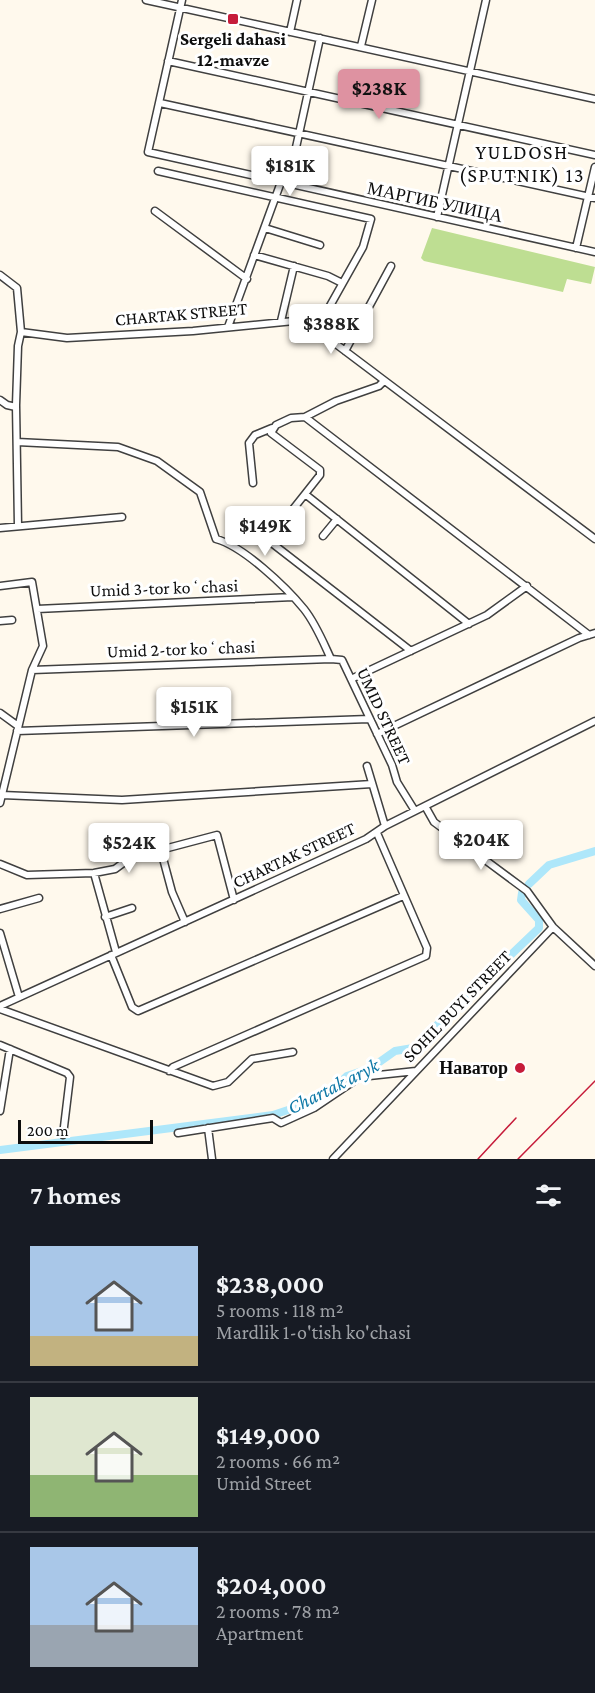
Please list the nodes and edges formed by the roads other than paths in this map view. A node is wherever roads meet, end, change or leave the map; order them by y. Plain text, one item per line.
1 (146, 0) edge
2 (297, 0) edge
3 (372, 0) edge
4 (486, 0) edge
5 (181, 4) edge
6 (290, 32) junction
7 (320, 38) junction
8 (361, 46) junction
9 (168, 62) junction
10 (470, 71) junction
11 (308, 92) junction
12 (595, 99) edge
13 (160, 102) junction
14 (458, 125) junction
15 (300, 134) junction
16 (595, 155) edge
17 (595, 167) edge
18 (448, 168) junction
19 (158, 171) dead end
20 (284, 183) junction
21 (275, 198) junction
22 (592, 198) edge
23 (155, 211) dead end
24 (437, 218) junction
25 (264, 228) junction
26 (320, 245) dead end
27 (576, 248) junction
28 (595, 252) edge
29 (254, 255) junction
30 (294, 266) junction
31 (391, 266) dead end
32 (0, 275) edge
33 (247, 279) junction
34 (340, 282) junction
35 (281, 321) junction
36 (228, 327) junction
37 (316, 329) junction
38 (21, 332) junction
39 (345, 351) junction
40 (384, 381) junction
41 (0, 400) edge
42 (16, 407) junction
43 (305, 417) junction
44 (272, 428) junction
45 (17, 442) junction
46 (253, 483) dead end
47 (305, 494) junction
48 (290, 513) dead end
49 (122, 517) dead end
50 (337, 519) junction
51 (246, 524) dead end
52 (18, 526) junction
53 (0, 528) edge
54 (322, 536) dead end
55 (595, 539) edge
56 (0, 586) edge
57 (527, 586) junction
58 (293, 597) junction
59 (37, 609) junction
60 (12, 620) dead end
61 (0, 621) edge
62 (469, 624) junction
63 (592, 634) edge
64 (411, 651) junction
65 (331, 659) junction
66 (32, 670) junction
67 (351, 679) junction
68 (0, 713) edge
69 (369, 719) junction
70 (595, 721) edge
71 (18, 729) junction
72 (377, 734) junction
73 (367, 766) dead end
74 (372, 784) junction
75 (2, 786) edge
76 (2, 795) junction
77 (0, 803) edge
78 (425, 806) junction
79 (415, 811) junction
80 (385, 826) junction
81 (377, 833) junction
82 (161, 851) junction
83 (0, 864) edge
84 (94, 873) junction
85 (403, 896) junction
86 (39, 898) dead end
87 (234, 900) junction
88 (132, 908) dead end
89 (0, 909) edge
90 (105, 917) junction
91 (185, 922) junction
92 (553, 927) junction
93 (0, 933) edge
94 (113, 953) junction
95 (595, 966) edge
96 (19, 997) junction
97 (0, 1007) edge
98 (0, 1045) edge
99 (10, 1049) junction
100 (293, 1052) dead end
101 (8, 1059) junction
102 (0, 1063) edge
103 (170, 1071) junction
104 (416, 1071) junction
105 (0, 1111) edge
106 (208, 1128) junction
107 (178, 1133) dead end
108 (63, 1135) dead end
109 (212, 1159) edge
110 (333, 1159) edge

1 - 5 street
2 - 6 street
3 - 8 street
4 - 10 street
5 - 6 street
5 - 9 street
6 - 7 street
7 - 8 street
7 - 11 street
8 - 10 street
9 - 11 street
9 - 13 street
10 - 12 street
10 - 14 street
11 - 14 street
11 - 15 street
13 - 15 street
13 - 20 street, МАРГИБ УЛИЦА
14 - 16 street
14 - 18 street
15 - 18 street
15 - 20 street
17 - 22 street
18 - 22 street
18 - 24 street
19 - 21 street
20 - 21 street
20 - 24 street, МАРГИБ УЛИЦА
21 - 25 street
21 - 34 street
22 - 27 street
23 - 33 street
24 - 27 street, МАРГИБ УЛИЦА
25 - 26 street
25 - 29 street
27 - 28 street, МАРГИБ УЛИЦА
29 - 30 street
29 - 33 street
30 - 34 street
30 - 35 street
31 - 39 street
32 - 38 street
33 - 36 street
34 - 37 street
35 - 36 street, CHARTAK STREET
35 - 37 street, CHARTAK STREET
36 - 38 street, CHARTAK STREET
37 - 39 street, CHARTAK STREET
38 - 42 street
39 - 40 street, CHARTAK STREET
40 - 43 street
40 - 55 street, CHARTAK STREET
41 - 42 street
42 - 45 street
43 - 44 street
43 - 57 street
44 - 46 street
44 - 47 street
45 - 52 street
45 - 58 street, UMID STREET
47 - 48 street
47 - 50 street
49 - 52 street
50 - 54 street
50 - 62 street
51 - 64 street
52 - 53 street
56 - 59 street
57 - 62 street
57 - 63 street
58 - 59 street, Umid 3-tor koʻchasi
58 - 65 street, UMID STREET
59 - 66 street
60 - 61 street
62 - 64 street
63 - 72 street
64 - 67 street
65 - 66 street, Umid 2-tor koʻchasi
65 - 67 street, UMID STREET
66 - 71 street
67 - 69 street, UMID STREET
68 - 71 street
69 - 71 street
69 - 72 street, UMID STREET
70 - 78 street, CHARTAK STREET
71 - 75 street
72 - 79 street, UMID STREET
73 - 74 street
74 - 76 street
74 - 80 street
75 - 76 street
76 - 77 street
78 - 79 street, CHARTAK STREET
78 - 92 street
79 - 80 street, CHARTAK STREET
80 - 81 street, CHARTAK STREET
81 - 85 street
81 - 87 street, CHARTAK STREET
82 - 84 street
82 - 87 street
82 - 91 street
83 - 84 street
84 - 90 street
85 - 94 street
85 - 103 street
86 - 89 street
87 - 91 street, CHARTAK STREET
88 - 90 street
90 - 94 street
91 - 94 street, CHARTAK STREET
92 - 95 street
92 - 104 street, SOHIL BUYI STREET
93 - 96 street
94 - 96 street, CHARTAK STREET
96 - 97 street, CHARTAK STREET
97 - 103 street
98 - 99 street
99 - 101 street
99 - 108 street
100 - 103 street
101 - 102 street
101 - 105 street
104 - 106 street
104 - 110 street, SOHIL BUYI STREET
106 - 107 street
106 - 109 street

